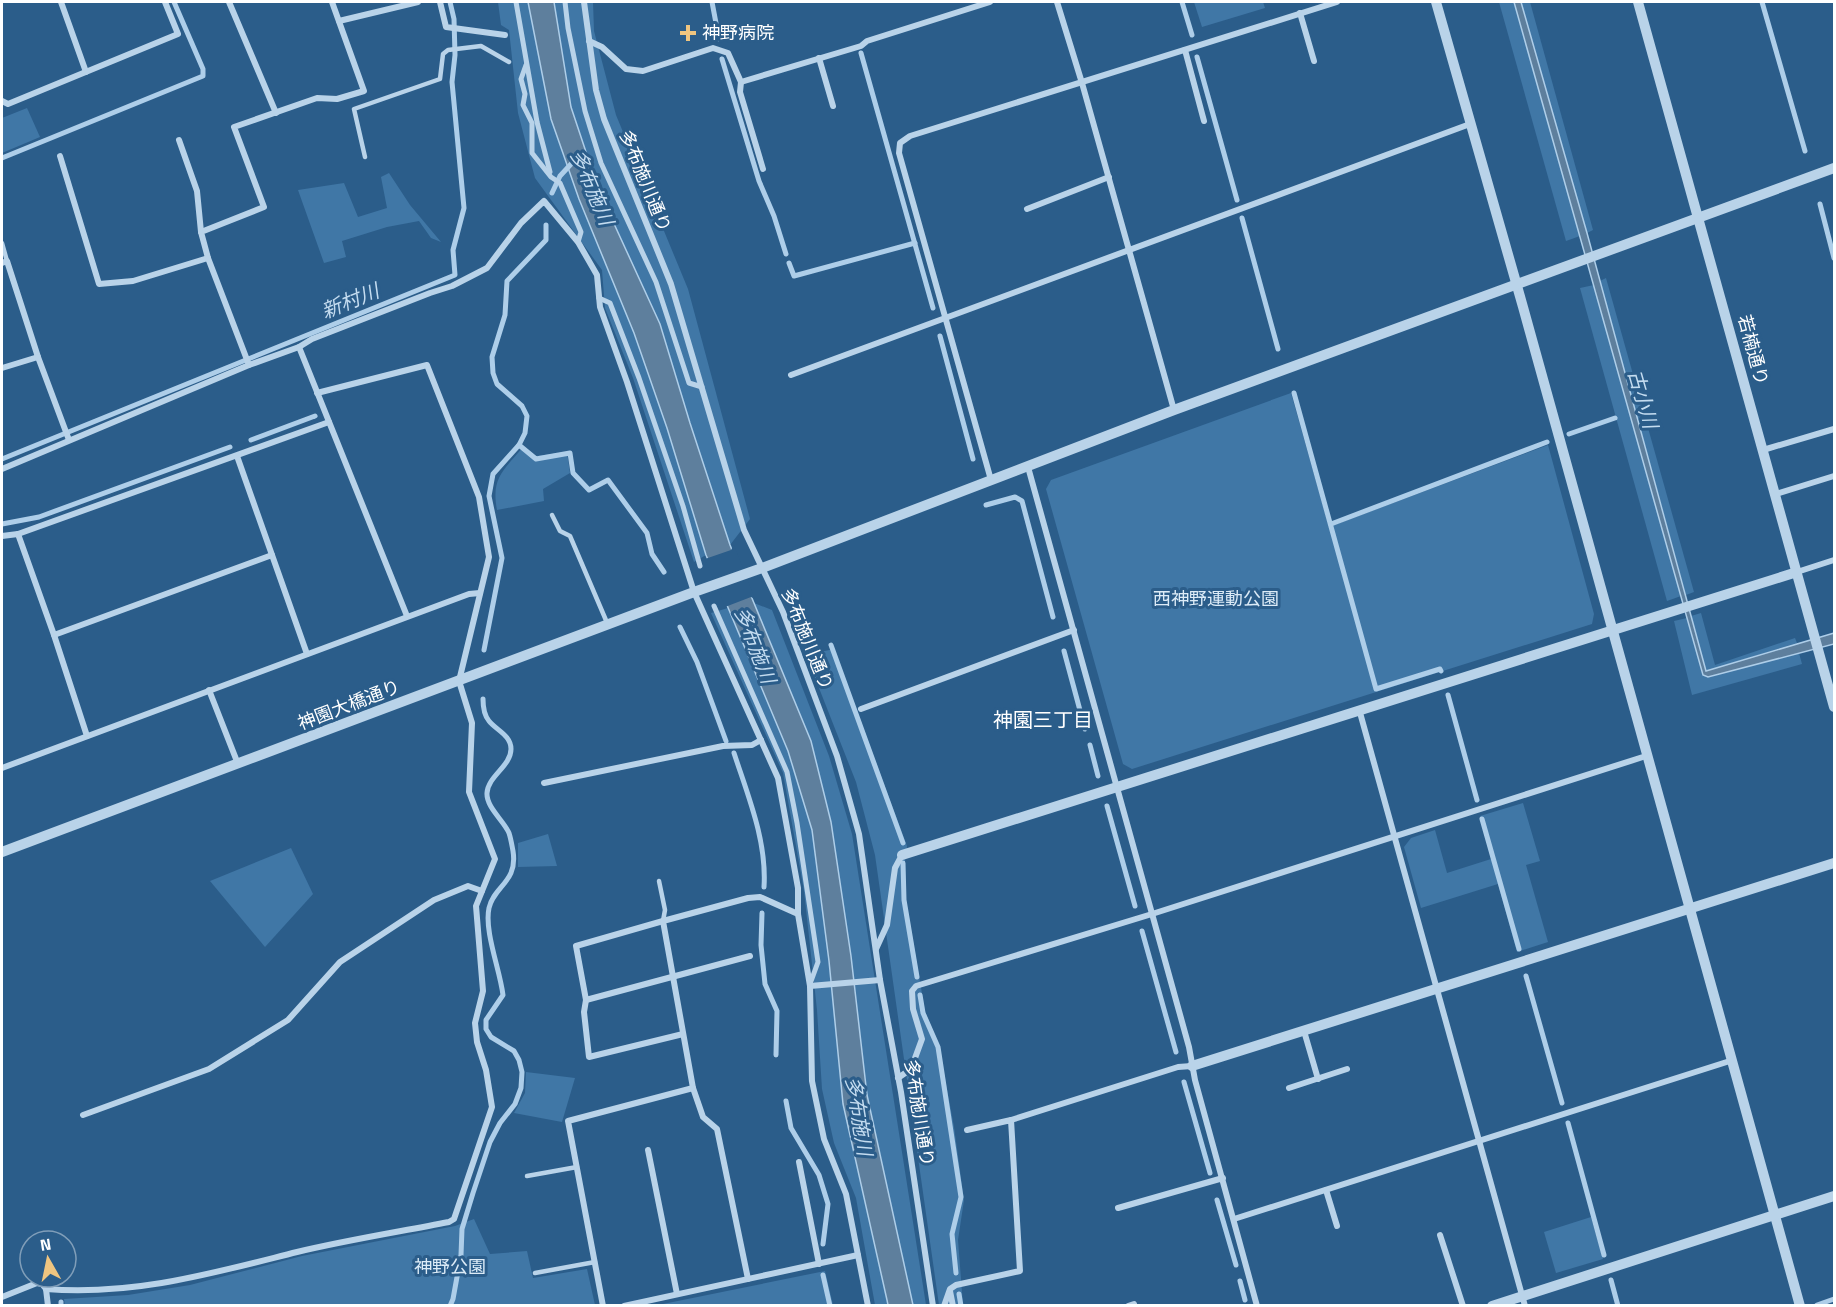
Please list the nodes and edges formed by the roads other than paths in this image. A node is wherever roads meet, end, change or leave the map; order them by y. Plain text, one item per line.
1 (61, 2) edge
2 (165, 2) edge
3 (229, 2) edge
4 (332, 2) edge
5 (418, 2) edge
6 (440, 2) edge
7 (516, 2) edge
8 (565, 2) edge
9 (584, 2) edge
10 (990, 2) edge
11 (1058, 2) edge
12 (1337, 2) edge
13 (1436, 2) edge
14 (1638, 2) edge
15 (1300, 13) junction
16 (339, 21) junction
17 (505, 35) dead end
18 (589, 41) junction
19 (1185, 50) junction
20 (819, 58) junction
21 (1314, 61) dead end
22 (509, 63) dead end
23 (526, 65) junction
24 (86, 72) junction
25 (741, 82) junction
26 (1083, 83) junction
27 (2, 101) edge
28 (833, 106) dead end
29 (276, 113) junction
30 (1204, 121) dead end
31 (534, 122) junction
32 (1470, 124) junction
33 (179, 140) dead end
34 (60, 156) dead end
35 (365, 157) dead end
36 (1834, 168) edge
37 (763, 169) dead end
38 (551, 177) junction
39 (1109, 177) junction
40 (1027, 209) dead end
41 (1700, 219) junction
42 (201, 232) junction
43 (578, 242) junction
44 (2, 243) edge
45 (1130, 251) junction
46 (208, 258) junction
47 (4, 262) edge
48 (1516, 285) junction
49 (599, 298) junction
50 (946, 318) junction
51 (299, 347) junction
52 (38, 357) junction
53 (249, 365) junction
54 (2, 368) edge
55 (791, 375) dead end
56 (702, 387) junction
57 (317, 393) junction
58 (1174, 410) junction
59 (329, 422) junction
60 (1834, 429) edge
61 (69, 440) junction
62 (1764, 450) junction
63 (237, 456) junction
64 (1028, 467) junction
65 (2, 469) edge
66 (1834, 476) edge
67 (991, 480) junction
68 (1776, 494) junction
69 (552, 515) dead end
70 (18, 534) junction
71 (2, 536) edge
72 (272, 555) junction
73 (1834, 560) edge
74 (700, 566) dead end
75 (762, 568) junction
76 (1797, 572) junction
77 (694, 592) junction
78 (480, 594) junction
79 (714, 606) dead end
80 (408, 616) junction
81 (608, 625) junction
82 (1074, 630) junction
83 (1613, 631) junction
84 (54, 635) junction
85 (307, 654) junction
86 (459, 681) junction
87 (209, 690) junction
88 (1834, 707) edge
89 (861, 709) dead end
90 (1359, 709) junction
91 (87, 736) junction
92 (761, 740) junction
93 (1647, 756) junction
94 (238, 764) junction
95 (2, 768) edge
96 (544, 783) dead end
97 (1118, 786) junction
98 (1394, 836) junction
99 (2, 852) edge
100 (902, 855) joint
101 (1834, 863) edge
102 (659, 881) dead end
103 (482, 891) junction
104 (1690, 908) junction
105 (798, 914) junction
106 (1152, 914) junction
107 (663, 921) junction
108 (876, 949) junction
109 (750, 956) dead end
110 (673, 977) junction
111 (880, 980) junction
112 (810, 987) junction
113 (1437, 989) junction
114 (586, 999) junction
115 (1304, 1031) junction
116 (683, 1034) junction
117 (1733, 1060) junction
118 (1192, 1066) junction
119 (1347, 1070) dead end
120 (898, 1078) junction
121 (1318, 1079) junction
122 (693, 1088) junction
123 (1289, 1088) dead end
124 (83, 1115) dead end
125 (1011, 1120) junction
126 (967, 1131) dead end
127 (1479, 1141) junction
128 (648, 1150) dead end
129 (799, 1162) dead end
130 (577, 1167) junction
131 (527, 1176) dead end
132 (1222, 1178) junction
133 (1326, 1190) junction
134 (1834, 1196) edge
135 (1118, 1208) dead end
136 (1776, 1215) junction
137 (1234, 1219) junction
138 (1337, 1226) dead end
139 (1440, 1235) dead end
140 (858, 1255) junction
141 (595, 1262) junction
142 (819, 1264) junction
143 (535, 1273) dead end
144 (748, 1279) junction
145 (22, 1289) edge
146 (46, 1289) joint
147 (950, 1289) junction
148 (677, 1294) junction
149 (2, 1297) edge
150 (1524, 1301) edge
151 (48, 1305) edge
152 (603, 1305) edge
153 (624, 1305) edge
154 (868, 1305) edge
155 (933, 1305) edge
156 (944, 1305) edge
157 (953, 1305) edge
158 (1257, 1305) edge
159 (1463, 1305) edge
160 (1492, 1305) edge
161 (1800, 1305) edge

1 - 24 street
2 - 24 street
3 - 29 street
4 - 16 street
5 - 16 street
6 - 17 street
7 - 23 street
8 - 56 street
9 - 18 street, 多布施川通り
10 - 20 street
11 - 26 street
12 - 15 street
13 - 32 street
14 - 41 street, 若楠通り
15 - 19 street
15 - 21 street
16 - 29 street
18 - 25 street
18 - 56 street, 多布施川通り
19 - 26 street
19 - 30 street
20 - 25 street
20 - 28 street
22 - 35 lane
23 - 31 street
23 - 31 street
24 - 27 street
25 - 37 street
26 - 39 street
26 - 50 street
29 - 42 street
31 - 38 street
31 - 38 street
32 - 45 street
32 - 48 street
33 - 42 street
34 - 46 street
36 - 41 street, 神園大橋通り
38 - 43 street
39 - 40 street
39 - 45 street
41 - 48 street, 神園大橋通り
41 - 62 street, 若楠通り
42 - 46 street
43 - 49 street
43 - 51 street
44 - 47 lane
45 - 50 street
45 - 58 street
46 - 53 street
47 - 52 street
48 - 58 street, 神園大橋通り
48 - 83 street
49 - 74 street
49 - 77 street
50 - 55 street
50 - 67 street
51 - 53 street
51 - 57 street
52 - 54 street
52 - 61 street
53 - 61 street
56 - 75 street, 多布施川通り
57 - 59 street
57 - 78 street
58 - 64 street, 神園大橋通り
59 - 63 street
59 - 80 street
60 - 62 street
61 - 65 street
62 - 68 street, 若楠通り
63 - 70 street
63 - 72 street
64 - 67 street, 神園大橋通り
64 - 82 street
66 - 68 street
67 - 75 street, 神園大橋通り
68 - 76 street, 若楠通り
69 - 81 lane
70 - 71 street
70 - 84 street
72 - 84 street
72 - 85 street
73 - 76 street
75 - 77 street, 神園大橋通り
75 - 108 street, 多布施川通り
76 - 83 street
76 - 88 street, 若楠通り
77 - 81 street, 神園大橋通り
77 - 92 street
78 - 80 street
78 - 86 street
79 - 112 street
80 - 85 street
81 - 86 street, 神園大橋通り
82 - 89 street
82 - 97 street
83 - 90 street
83 - 93 street
84 - 91 street
85 - 87 street
86 - 94 street, 神園大橋通り
86 - 103 street
87 - 91 street
87 - 94 street
90 - 97 street
90 - 98 street
91 - 95 street
92 - 96 street
92 - 105 street
93 - 98 street
93 - 104 street
94 - 99 street, 神園大橋通り
97 - 100 street
97 - 106 street
98 - 106 street
98 - 113 street
100 - 108 street
101 - 104 street
102 - 107 lane
103 - 124 street
103 - 146 street
104 - 113 street
104 - 117 street
105 - 107 street
105 - 112 street
106 - 118 street
106 - 120 street
107 - 110 street
107 - 114 street
108 - 111 street, 多布施川通り
109 - 110 street
110 - 114 street
110 - 116 street
111 - 112 street
111 - 120 street, 多布施川通り
112 - 140 street
113 - 115 street
113 - 127 street
114 - 116 street
115 - 118 street
115 - 121 street
116 - 122 street
117 - 127 street
117 - 136 street
118 - 125 street
118 - 132 street
119 - 121 street
120 - 155 street, 多布施川通り
121 - 123 street
122 - 130 street
122 - 144 street
125 - 126 street
125 - 147 street
127 - 133 street
127 - 150 street
128 - 148 street
129 - 142 street
130 - 131 lane
130 - 141 street
132 - 135 street
132 - 137 street
133 - 137 street
133 - 138 street
134 - 136 street
136 - 150 street
136 - 161 street
137 - 158 street
139 - 159 street
140 - 142 street
140 - 154 street
141 - 143 lane
141 - 152 street
142 - 144 street
144 - 148 street
145 - 149 street
146 - 151 street
147 - 156 street
147 - 157 street
148 - 153 street
150 - 160 street

